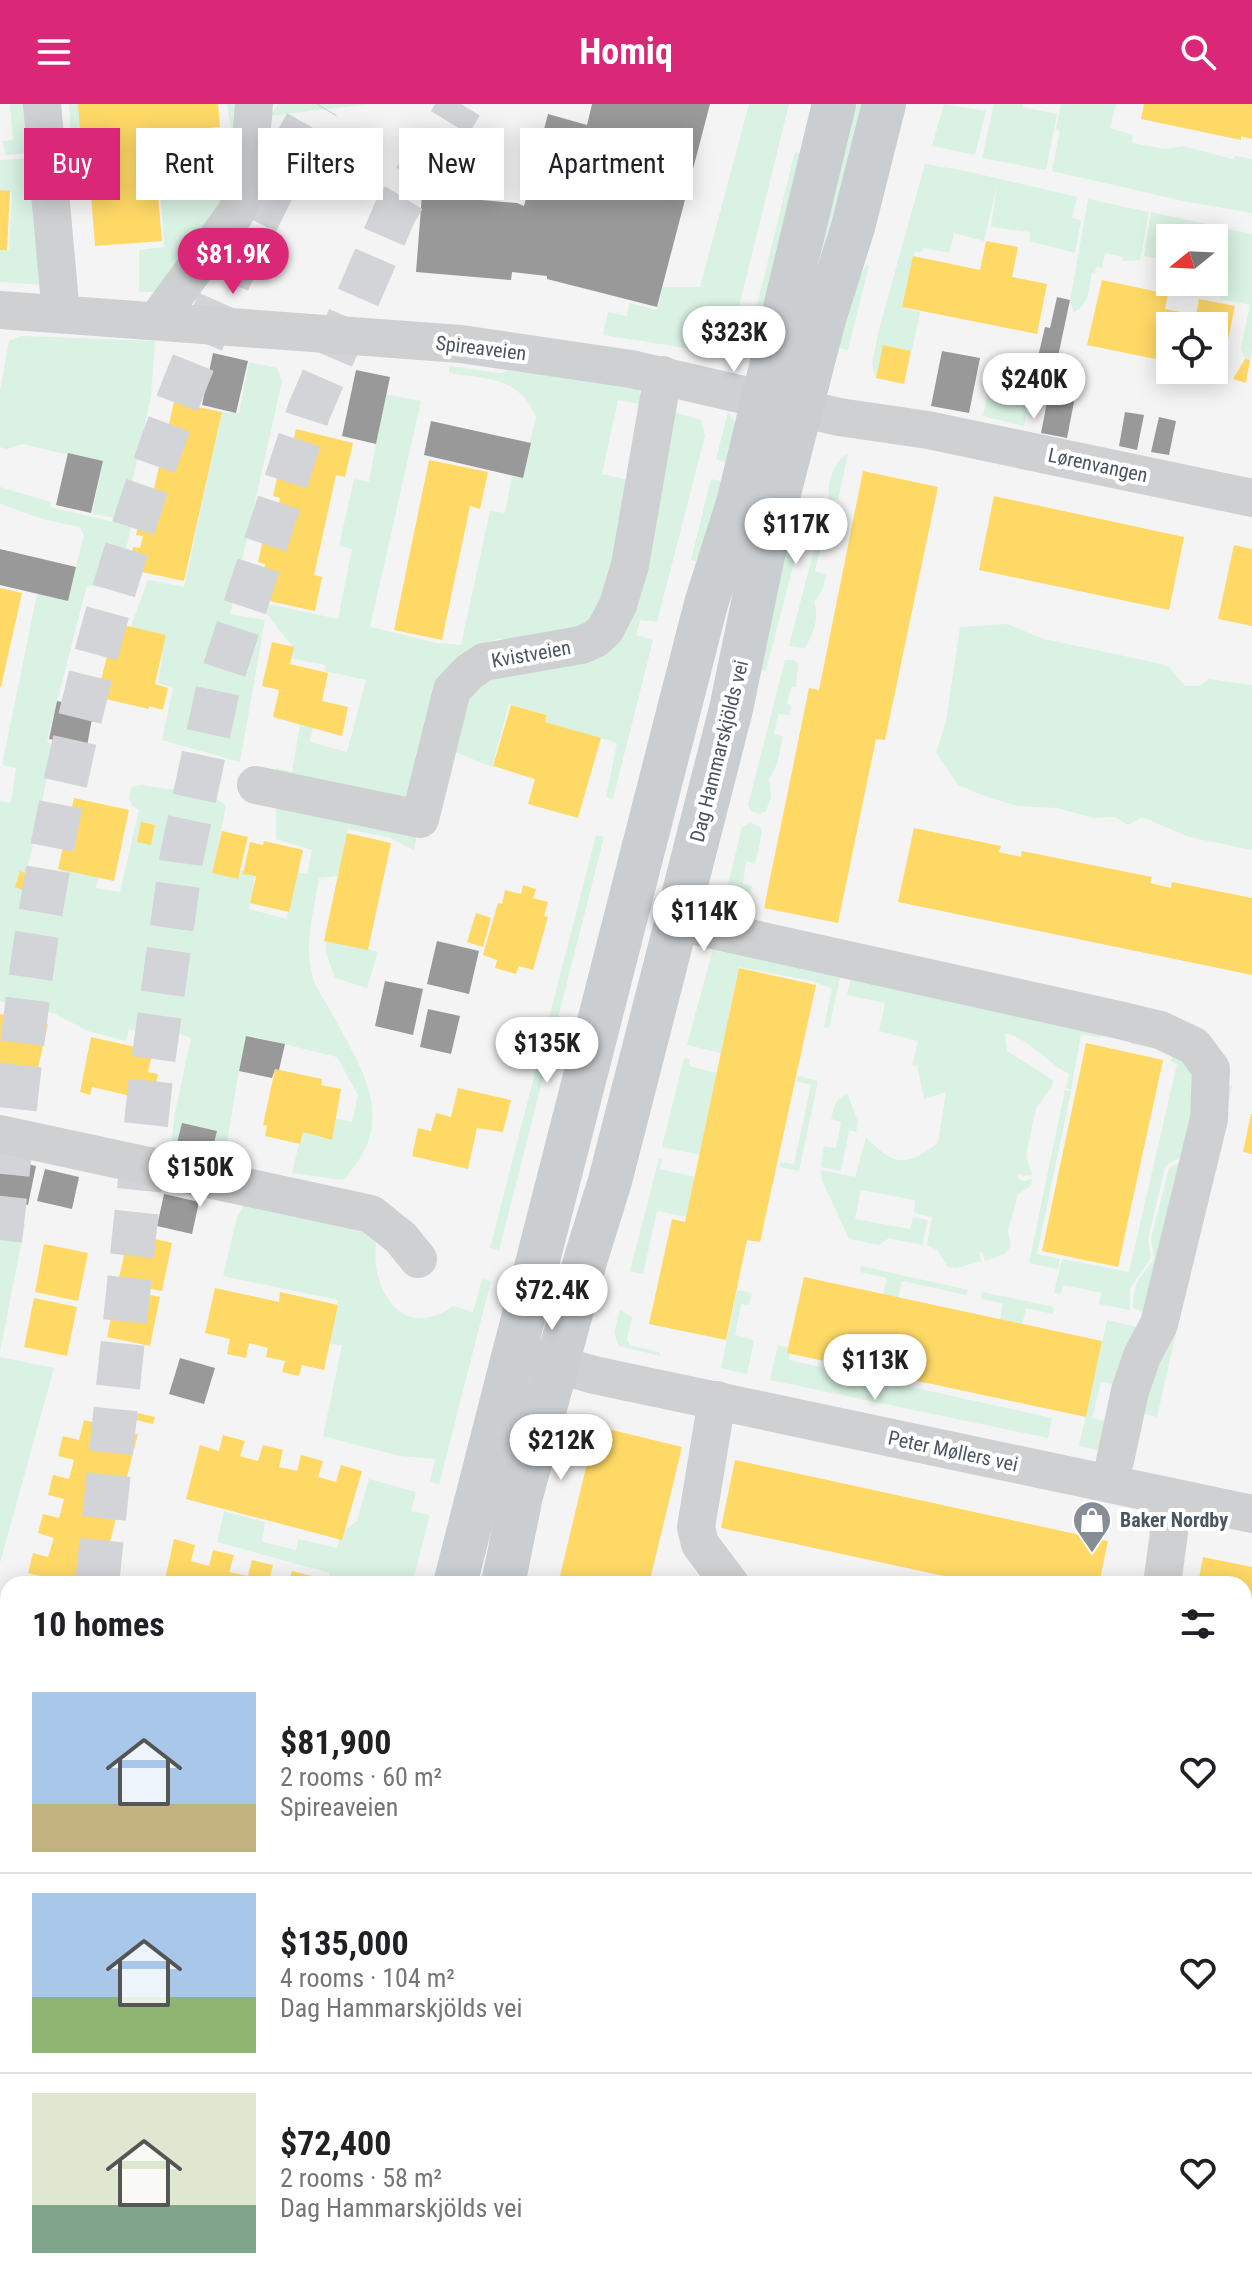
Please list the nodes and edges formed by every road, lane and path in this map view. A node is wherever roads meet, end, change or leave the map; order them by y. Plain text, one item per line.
1 (42, 104) edge
2 (254, 104) edge
3 (834, 104) edge
4 (884, 104) edge
5 (0, 310) edge
6 (61, 314) junction
7 (156, 321) junction
8 (663, 375) junction
9 (782, 404) junction
10 (1252, 498) edge
11 (256, 785) dead end
12 (677, 922) junction
13 (0, 1134) edge
14 (418, 1259) dead end
15 (514, 1352) junction
16 (557, 1366) junction
17 (717, 1400) junction
18 (1115, 1461) dead end
19 (1161, 1495) junction
20 (1252, 1514) edge
21 (457, 1576) edge
22 (505, 1576) edge
23 (725, 1576) edge
24 (1163, 1576) edge

1 - 6 street
2 - 7 street
3 - 9 main road, Dag Hammarskjölds vei
4 - 9 main road, Dag Hammarskjölds vei
5 - 6 street, Spireaveien
6 - 7 street, Spireaveien
7 - 8 street, Spireaveien
8 - 9 street, Spireaveien
8 - 11 street, Kvistveien
9 - 10 street, Lørenvangen
9 - 12 main road, Dag Hammarskjölds vei
9 - 15 main road, Dag Hammarskjölds vei
12 - 16 main road, Dag Hammarskjölds vei
12 - 18 street
13 - 14 street
15 - 16 street, Peter Møllers vei
15 - 21 main road, Dag Hammarskjölds vei
16 - 17 street, Peter Møllers vei
16 - 22 main road, Dag Hammarskjölds vei
17 - 19 street, Peter Møllers vei
17 - 23 street
19 - 20 street, Peter Møllers vei
19 - 24 street

